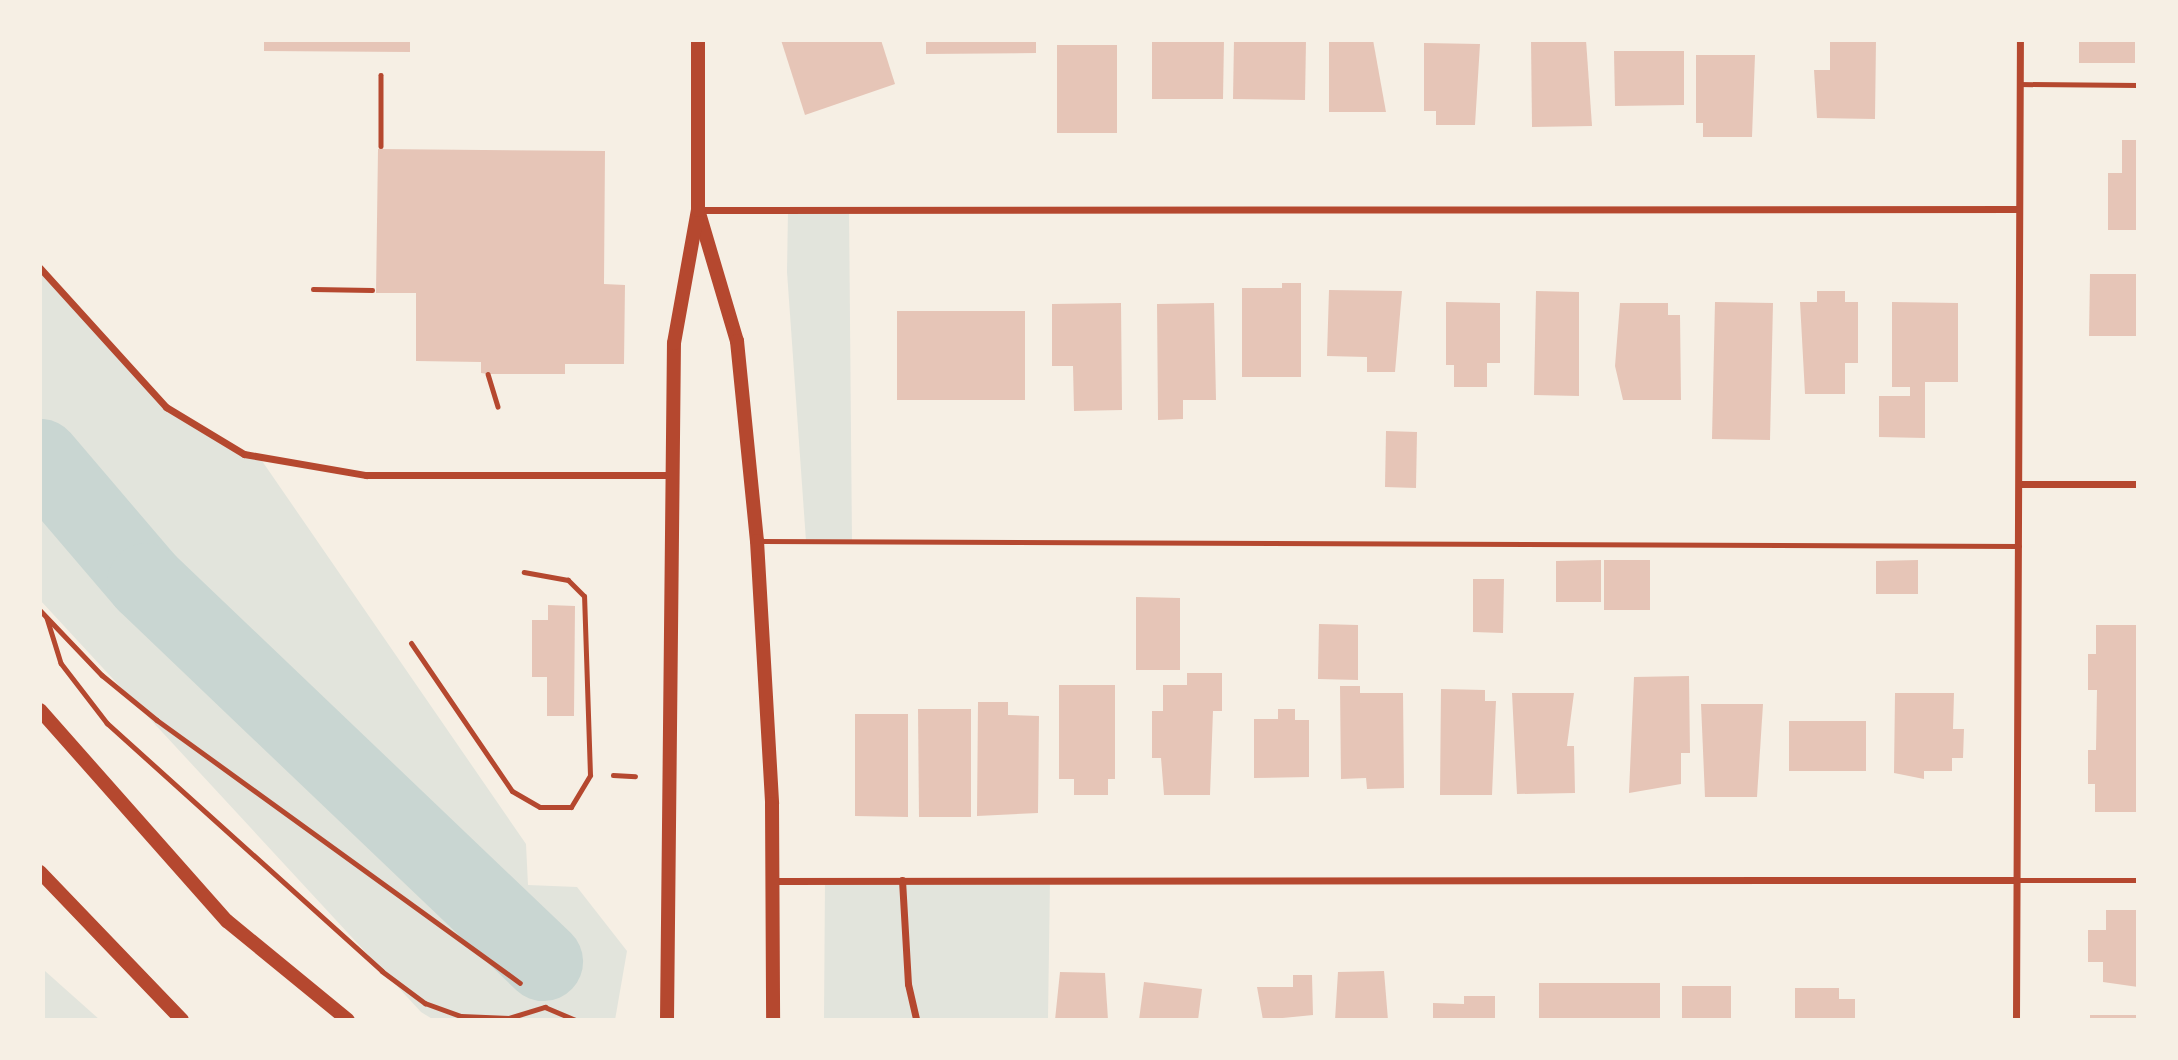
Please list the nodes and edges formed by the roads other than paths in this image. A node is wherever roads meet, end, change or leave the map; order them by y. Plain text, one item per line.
1 (698, 40) edge
2 (2020, 40) edge
3 (2020, 84) junction
4 (2138, 85) edge
5 (2019, 209) junction
6 (698, 210) junction
7 (40, 268) edge
8 (671, 475) junction
9 (2019, 484) junction
10 (2138, 484) edge
11 (757, 541) junction
12 (2019, 547) junction
13 (524, 572) dead end
14 (411, 643) dead end
15 (40, 710) edge
16 (40, 872) edge
17 (902, 880) junction
18 (2017, 880) junction
19 (2138, 880) edge
20 (774, 881) junction
21 (182, 1020) edge
22 (348, 1020) edge
23 (667, 1020) edge
24 (773, 1020) edge
25 (916, 1020) edge
26 (2016, 1020) edge

1 - 6 main road
2 - 3 street
3 - 4 lane
3 - 5 street
5 - 6 street
5 - 9 street
6 - 8 main road
6 - 11 main road
7 - 8 street
8 - 23 main road
9 - 10 street
9 - 12 street
11 - 12 lane
11 - 20 main road
12 - 18 street
13 - 14 lane
15 - 22 main road
16 - 21 main road
17 - 18 street
17 - 20 street
17 - 25 street
18 - 19 lane
18 - 26 street
20 - 24 main road

